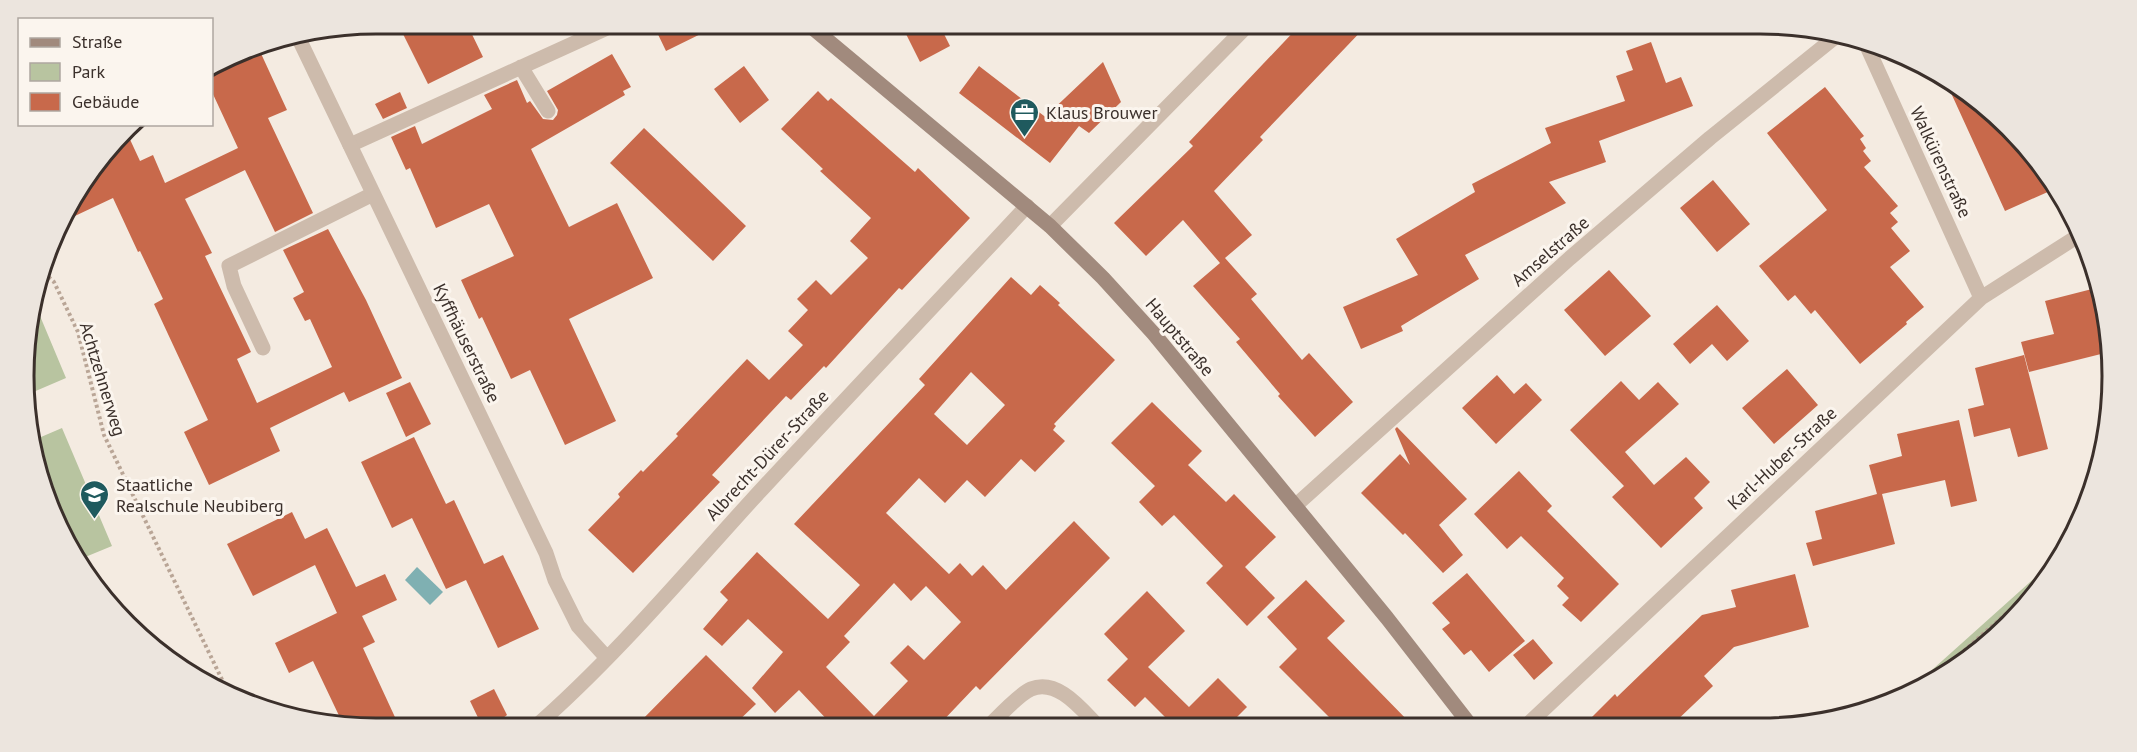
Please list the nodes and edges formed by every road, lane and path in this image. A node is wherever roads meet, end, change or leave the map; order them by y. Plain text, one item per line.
1 (594, 34) edge
2 (820, 34) edge
3 (1239, 34) edge
4 (1830, 41) edge
5 (301, 43) edge
6 (1870, 53) edge
7 (521, 67) junction
8 (548, 111) dead end
9 (350, 146) junction
10 (374, 194) junction
11 (1027, 206) junction
12 (1050, 225) junction
13 (2074, 239) edge
14 (49, 278) edge
15 (1981, 298) junction
16 (263, 348) dead end
17 (1295, 506) junction
18 (2000, 620) edge
19 (1964, 651) edge
20 (607, 658) junction
21 (223, 681) edge
22 (545, 718) edge
23 (997, 718) edge
24 (1090, 718) edge
25 (1465, 718) edge
26 (1535, 718) edge

1 - 7 street
2 - 11 street, Hauptstraße
3 - 12 street
4 - 17 street, Amselstraße
5 - 9 street, Kyffhäuserstraße
6 - 15 street, Walkürenstraße
7 - 8 street
7 - 9 street
9 - 10 street, Kyffhäuserstraße
10 - 16 street
10 - 20 street, Kyffhäuserstraße
11 - 12 street, Hauptstraße
11 - 20 street, Albrecht-Dürer-Straße
12 - 17 street, Hauptstraße
13 - 15 street, Karl-Huber-Straße
14 - 21 path, Achtzehnerweg
15 - 26 street, Karl-Huber-Straße
17 - 25 street, Hauptstraße
18 - 19 path
20 - 22 street, Albrecht-Dürer-Straße
23 - 24 street

